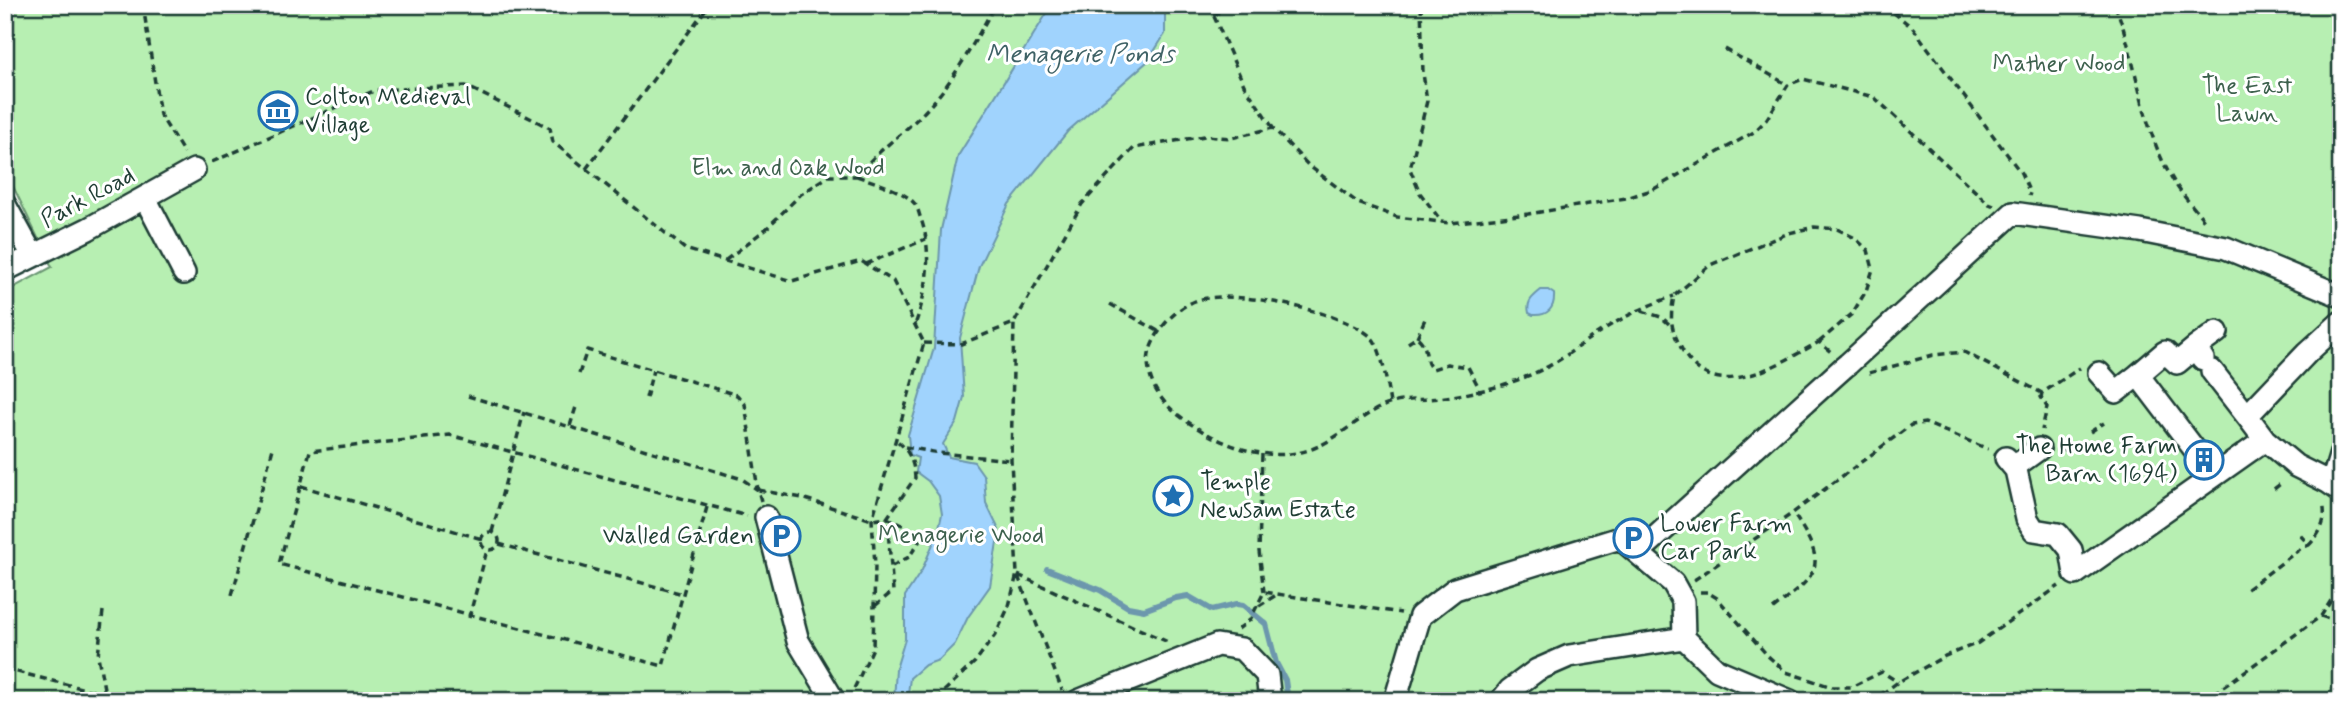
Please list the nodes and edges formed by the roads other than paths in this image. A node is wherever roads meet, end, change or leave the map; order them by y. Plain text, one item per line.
1 (194, 170) road end
2 (145, 198) junction
3 (5, 205) edge
4 (33, 256) junction
5 (5, 270) edge
6 (184, 273) dead end
7 (2341, 296) edge
8 (2341, 322) edge
9 (2217, 332) dead end
10 (2204, 360) junction
11 (2099, 373) road end
12 (2138, 375) junction
13 (2247, 416) junction
14 (2265, 440) junction
15 (2039, 449) road end
16 (2195, 450) tunnel mouth
17 (2341, 453) edge
18 (2340, 490) edge
19 (766, 517) road end
20 (1638, 553) junction
21 (1684, 638) junction
22 (834, 701) edge
23 (1078, 701) edge
24 (1270, 701) edge
25 (1395, 701) edge
26 (1501, 701) edge
27 (1790, 701) edge

1 - 2 street, Park Road
2 - 4 street, Park Road
2 - 6 street
3 - 4 street
4 - 5 street, Park Road
7 - 20 street
8 - 13 street
9 - 10 street
10 - 12 street
10 - 13 street
11 - 12 street
12 - 16 street
13 - 14 street
14 - 15 street
14 - 18 street
17 - 18 street
19 - 22 street
20 - 21 street
20 - 25 street
21 - 26 street
21 - 27 street
23 - 24 street

